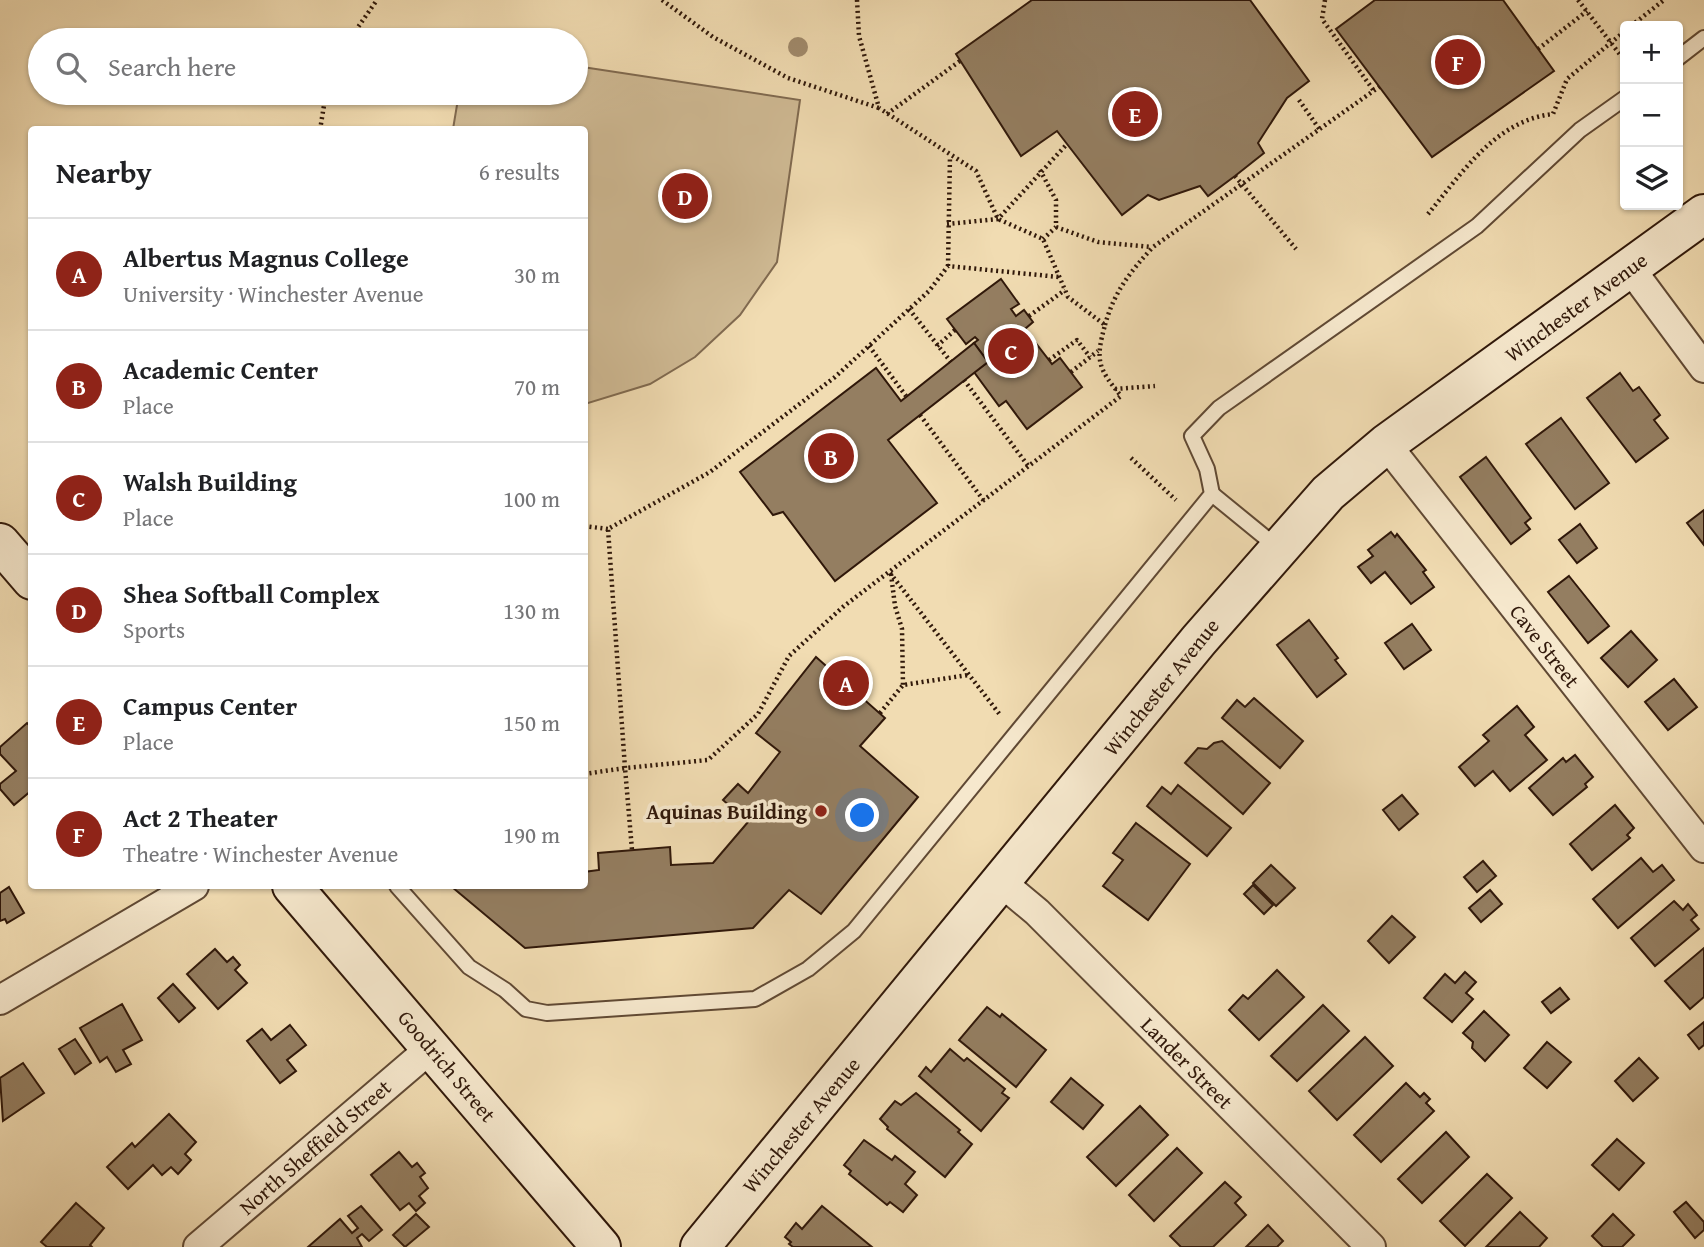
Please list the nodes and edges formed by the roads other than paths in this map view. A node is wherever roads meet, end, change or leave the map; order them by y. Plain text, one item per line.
1 (1704, 37) edge
2 (1683, 54) edge
3 (1620, 101) edge
4 (1704, 214) edge
5 (1630, 268) junction
6 (1704, 368) edge
7 (1387, 444) junction
8 (1212, 494) junction
9 (0, 543) edge
10 (1278, 548) junction
11 (28, 575) edge
12 (1704, 848) edge
13 (1001, 882) junction
14 (189, 889) edge
15 (295, 889) edge
16 (400, 889) edge
17 (0, 1000) edge
18 (431, 1048) junction
19 (198, 1247) edge
20 (601, 1247) edge
21 (700, 1247) edge
22 (1371, 1247) edge

1 - 2 lane
3 - 8 lane
4 - 5 street, Winchester Avenue
5 - 6 street
5 - 7 street, Winchester Avenue
7 - 10 street, Winchester Avenue
7 - 12 street, Cave Street
8 - 10 lane
8 - 16 lane
9 - 11 street
10 - 13 street, Winchester Avenue
13 - 21 street, Winchester Avenue
13 - 22 street, Lander Street
14 - 17 street
15 - 18 street, Goodrich Street
18 - 19 street, North Sheffield Street
18 - 20 street, Goodrich Street

